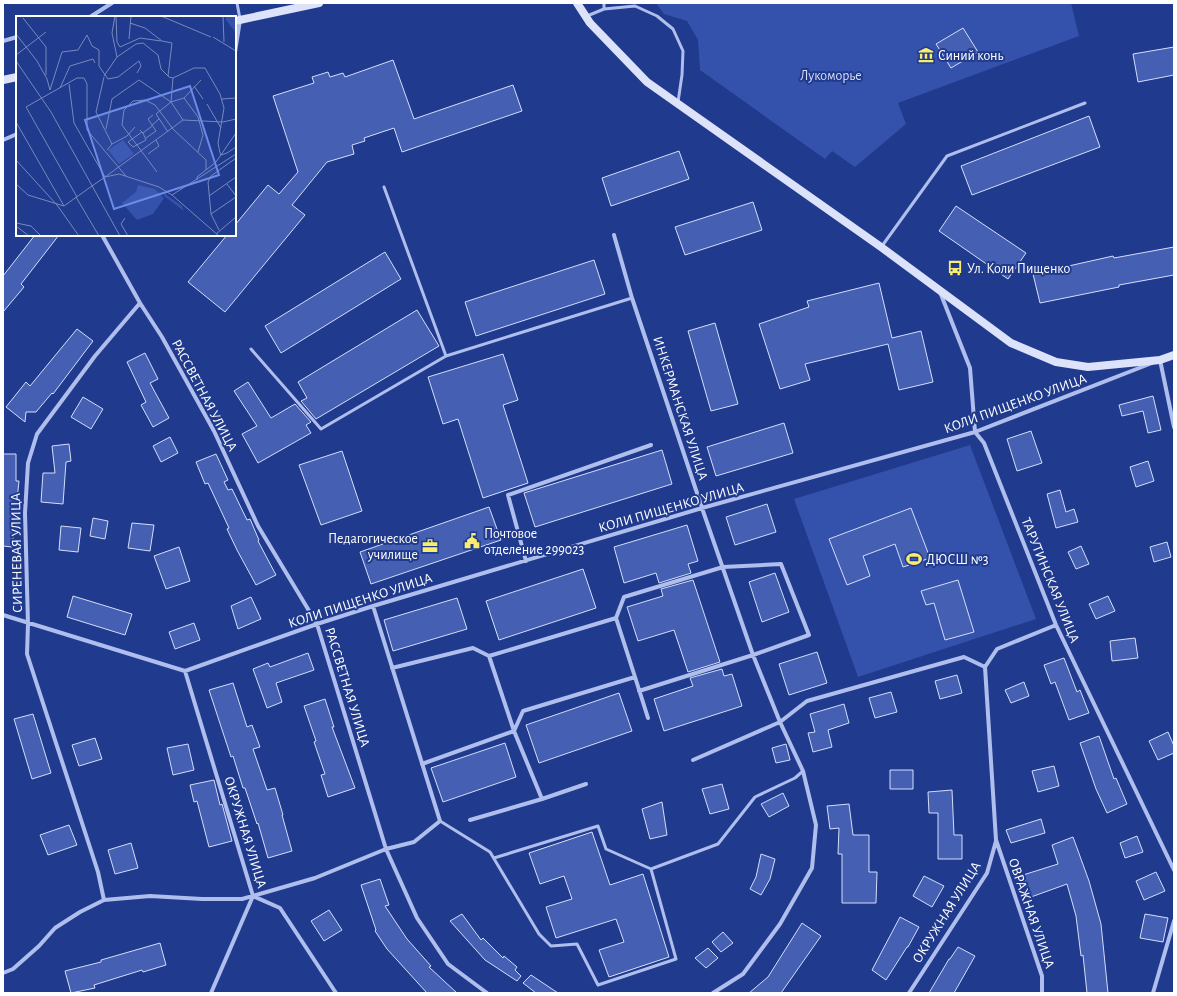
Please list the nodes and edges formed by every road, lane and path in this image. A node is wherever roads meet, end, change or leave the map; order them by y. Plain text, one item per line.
1 (112, 3) edge
2 (237, 3) edge
3 (320, 3) edge
4 (577, 3) edge
5 (604, 3) edge
6 (604, 9) junction
7 (92, 16) edge
8 (586, 17) junction
9 (237, 20) edge
10 (236, 36) edge
11 (16, 37) edge
12 (3, 41) edge
13 (16, 77) edge
14 (3, 80) edge
15 (1085, 103) dead end
16 (678, 104) junction
17 (16, 134) edge
18 (3, 140) edge
19 (384, 187) dead end
20 (614, 235) dead end
21 (103, 236) edge
22 (882, 247) junction
23 (938, 289) junction
24 (632, 298) junction
25 (140, 303) junction
26 (250, 349) dead end
27 (1174, 355) edge
28 (446, 356) junction
29 (1160, 360) junction
30 (1174, 427) edge
31 (975, 432) junction
32 (651, 445) dead end
33 (702, 508) junction
34 (526, 561) junction
35 (723, 567) junction
36 (373, 606) junction
37 (3, 615) edge
38 (616, 618) junction
39 (28, 624) junction
40 (317, 624) junction
41 (1056, 625) junction
42 (753, 655) junction
43 (488, 656) junction
44 (985, 667) junction
45 (392, 668) junction
46 (185, 671) junction
47 (634, 677) junction
48 (639, 691) junction
49 (648, 718) dead end
50 (780, 722) junction
51 (514, 732) junction
52 (693, 760) dead end
53 (422, 764) junction
54 (803, 771) junction
55 (586, 784) dead end
56 (542, 799) junction
57 (470, 820) dead end
58 (440, 821) junction
59 (996, 840) junction
60 (386, 849) junction
61 (494, 858) junction
62 (651, 869) junction
63 (1174, 870) edge
64 (253, 896) junction
65 (104, 900) junction
66 (1174, 921) edge
67 (3, 973) edge
68 (211, 993) edge
69 (336, 993) edge
70 (487, 993) edge
71 (713, 993) edge
72 (909, 993) edge
73 (1042, 993) edge
74 (1153, 993) edge

1 - 7 street
2 - 9 lane
3 - 9 main road
4 - 8 main road
5 - 6 lane
6 - 8 lane
6 - 16 lane
8 - 16 main road
9 - 10 street
11 - 12 street
13 - 14 main road
15 - 22 lane
16 - 22 main road
17 - 18 street
19 - 28 lane
20 - 24 street, ИНКЕРМАНСКАЯ УЛИЦА
21 - 25 street, РАССВЕТНАЯ УЛИЦА
22 - 23 main road
23 - 29 main road
23 - 31 street, ТАРУТИНСКАЯ УЛИЦА
24 - 28 lane
24 - 33 street, ИНКЕРМАНСКАЯ УЛИЦА
25 - 39 street, СИРЕНЕВАЯ УЛИЦА
25 - 40 street, РАССВЕТНАЯ УЛИЦА
26 - 28 lane
27 - 29 main road
29 - 30 street
29 - 31 street, КОЛИ ПИЩЕНКО УЛИЦА
31 - 33 street, КОЛИ ПИЩЕНКО УЛИЦА
31 - 41 street, ТАРУТИНСКАЯ УЛИЦА
32 - 34 street
33 - 34 street, КОЛИ ПИЩЕНКО УЛИЦА
33 - 35 street, ИНКЕРМАНСКАЯ УЛИЦА
34 - 36 street, КОЛИ ПИЩЕНКО УЛИЦА
35 - 38 street
35 - 42 street, ИНКЕРМАНСКАЯ УЛИЦА
35 - 42 street
36 - 40 street, КОЛИ ПИЩЕНКО УЛИЦА
36 - 45 street
37 - 39 street
38 - 43 street
38 - 47 street
39 - 46 street
39 - 65 street, СИРЕНЕВАЯ УЛИЦА
40 - 46 street, КОЛИ ПИЩЕНКО УЛИЦА
40 - 60 street, РАССВЕТНАЯ УЛИЦА
41 - 44 street
41 - 63 street, ТАРУТИНСКАЯ УЛИЦА
42 - 48 street
42 - 50 street, ИНКЕРМАНСКАЯ УЛИЦА
43 - 45 street
43 - 51 street
44 - 50 street
44 - 59 street
45 - 53 street
46 - 64 street, ОКРУЖНАЯ УЛИЦА
47 - 48 street
47 - 51 street
48 - 49 street
50 - 52 street
50 - 54 street
51 - 53 street
51 - 56 street
53 - 58 street
54 - 62 lane
54 - 71 street
55 - 56 street
56 - 57 street
58 - 60 street
58 - 61 lane
59 - 72 street, ОКРУЖНАЯ УЛИЦА
59 - 73 street, ОВРАЖНАЯ УЛИЦА
60 - 64 street
60 - 70 street, РАССВЕТНАЯ УЛИЦА
61 - 62 lane
61 - 62 lane
64 - 65 street
64 - 68 street
64 - 69 street, ОКРУЖНАЯ УЛИЦА
65 - 67 street
66 - 74 street

